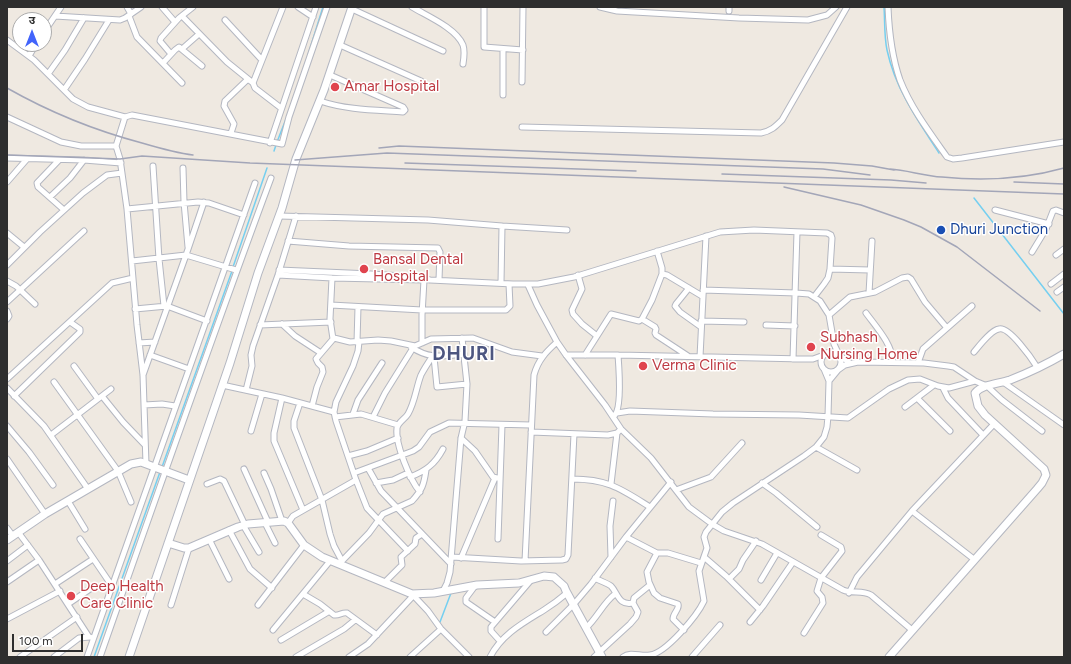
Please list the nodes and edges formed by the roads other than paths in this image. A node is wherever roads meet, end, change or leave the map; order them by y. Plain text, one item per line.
1 (61, 7) edge
2 (127, 7) edge
3 (142, 7) edge
4 (162, 7) edge
5 (193, 7) edge
6 (283, 7) edge
7 (298, 7) edge
8 (316, 7) edge
9 (327, 7) edge
10 (412, 7) edge
11 (484, 7) edge
12 (524, 7) edge
13 (600, 7) edge
14 (836, 7) edge
15 (847, 7) edge
16 (888, 7) edge
17 (352, 8) edge
18 (130, 15) junction
19 (55, 16) junction
20 (182, 16) junction
21 (313, 17) junction
22 (84, 18) junction
23 (52, 20) edge
24 (109, 20) junction
25 (225, 20) dead end
26 (175, 22) junction
27 (199, 34) junction
28 (7, 40) edge
29 (340, 45) junction
30 (182, 49) junction
31 (503, 49) junction
32 (523, 50) junction
33 (443, 51) dead end
34 (31, 52) edge
35 (171, 54) junction
36 (29, 56) junction
37 (262, 60) junction
38 (163, 63) junction
39 (463, 64) dead end
40 (202, 66) dead end
41 (48, 74) junction
42 (330, 74) junction
43 (248, 79) junction
44 (421, 81) dead end
45 (522, 82) dead end
46 (182, 83) dead end
47 (253, 83) junction
48 (64, 90) junction
49 (503, 95) dead end
50 (320, 102) junction
51 (281, 108) junction
52 (7, 117) edge
53 (125, 117) junction
54 (522, 127) dead end
55 (231, 133) junction
56 (1064, 142) edge
57 (271, 143) junction
58 (116, 146) junction
59 (7, 158) edge
60 (27, 159) junction
61 (59, 160) junction
62 (84, 160) junction
63 (121, 163) junction
64 (153, 166) dead end
65 (183, 168) dead end
66 (122, 173) junction
67 (271, 178) dead end
68 (7, 182) edge
69 (256, 183) dead end
70 (50, 197) junction
71 (184, 202) junction
72 (204, 202) junction
73 (155, 206) junction
74 (127, 209) junction
75 (64, 210) junction
76 (995, 210) dead end
77 (1064, 213) edge
78 (244, 215) junction
79 (279, 216) junction
80 (296, 216) junction
81 (1049, 224) junction
82 (502, 226) junction
83 (567, 230) dead end
84 (84, 231) dead end
85 (797, 232) junction
86 (7, 233) edge
87 (706, 236) junction
88 (288, 241) junction
89 (872, 241) dead end
90 (24, 247) junction
91 (1064, 249) edge
92 (657, 251) junction
93 (1032, 252) dead end
94 (187, 253) junction
95 (1056, 255) dead end
96 (159, 259) junction
97 (132, 261) junction
98 (7, 264) edge
99 (232, 268) junction
100 (830, 269) junction
101 (870, 270) junction
102 (279, 273) junction
103 (662, 274) junction
104 (1064, 274) edge
105 (578, 276) junction
106 (133, 278) junction
107 (332, 278) junction
108 (424, 280) junction
109 (430, 280) junction
110 (439, 280) junction
111 (7, 281) edge
112 (501, 283) junction
113 (510, 284) junction
114 (528, 284) junction
115 (1051, 284) dead end
116 (1064, 287) edge
117 (689, 288) junction
118 (21, 290) junction
119 (703, 290) junction
120 (1057, 292) dead end
121 (796, 293) junction
122 (869, 293) junction
123 (702, 296) junction
124 (814, 297) junction
125 (7, 302) edge
126 (35, 304) dead end
127 (331, 305) junction
128 (166, 306) junction
129 (972, 306) dead end
130 (358, 307) junction
131 (136, 309) junction
132 (422, 310) junction
133 (7, 311) edge
134 (866, 313) dead end
135 (829, 315) junction
136 (7, 319) edge
137 (642, 319) junction
138 (207, 320) junction
139 (701, 321) junction
140 (70, 322) junction
141 (331, 322) junction
142 (744, 322) dead end
143 (282, 324) junction
144 (260, 325) junction
145 (766, 325) dead end
146 (794, 326) junction
147 (701, 327) junction
148 (947, 328) junction
149 (597, 336) junction
150 (333, 338) junction
151 (462, 338) junction
152 (155, 342) junction
153 (358, 342) junction
154 (557, 342) junction
155 (139, 343) junction
156 (422, 343) junction
157 (834, 344) junction
158 (411, 347) junction
159 (321, 352) junction
160 (974, 352) dead end
161 (464, 354) junction
162 (826, 354) junction
163 (1064, 354) edge
164 (150, 355) junction
165 (566, 355) junction
166 (585, 355) junction
167 (618, 355) junction
168 (839, 355) junction
169 (542, 356) junction
170 (689, 356) junction
171 (433, 357) junction
172 (700, 357) junction
173 (793, 359) junction
174 (813, 359) junction
175 (892, 362) junction
176 (382, 363) dead end
177 (850, 363) junction
178 (918, 363) junction
179 (74, 366) dead end
180 (823, 368) junction
181 (1037, 368) junction
182 (189, 369) junction
183 (838, 370) junction
184 (143, 376) junction
185 (7, 379) edge
186 (828, 381) junction
187 (975, 381) junction
188 (54, 382) dead end
189 (1004, 382) junction
190 (468, 384) junction
191 (222, 385) junction
192 (934, 385) junction
193 (987, 386) junction
194 (7, 388) edge
195 (943, 388) junction
196 (110, 389) dead end
197 (246, 390) junction
198 (262, 394) junction
199 (14, 396) junction
200 (100, 398) junction
201 (282, 398) junction
202 (917, 398) junction
203 (300, 403) junction
204 (144, 405) junction
205 (175, 406) junction
206 (312, 406) junction
207 (905, 407) dead end
208 (353, 414) junction
209 (78, 415) junction
210 (335, 415) junction
211 (615, 415) junction
212 (828, 416) junction
213 (373, 417) junction
214 (464, 424) junction
215 (994, 424) junction
216 (398, 425) junction
217 (502, 425) junction
218 (531, 425) junction
219 (1064, 425) edge
220 (7, 426) edge
221 (250, 431) dead end
222 (619, 431) junction
223 (950, 431) dead end
224 (1042, 431) dead end
225 (531, 432) junction
226 (574, 434) junction
227 (50, 435) junction
228 (983, 436) junction
229 (398, 438) junction
230 (461, 438) junction
231 (742, 443) dead end
232 (146, 445) junction
233 (816, 447) junction
234 (442, 448) dead end
235 (402, 455) junction
236 (348, 456) junction
237 (7, 459) edge
238 (146, 464) junction
239 (368, 468) junction
240 (244, 469) dead end
241 (161, 470) junction
242 (426, 470) junction
243 (857, 470) dead end
244 (118, 471) junction
245 (264, 472) dead end
246 (354, 473) junction
247 (409, 475) junction
248 (497, 478) junction
249 (572, 479) junction
250 (189, 480) junction
251 (356, 480) junction
252 (671, 482) junction
253 (376, 483) junction
254 (762, 483) junction
255 (207, 484) dead end
256 (611, 484) junction
257 (53, 485) dead end
258 (88, 489) junction
259 (676, 490) junction
260 (420, 492) junction
261 (68, 500) junction
262 (322, 500) junction
263 (613, 501) dead end
264 (131, 502) dead end
265 (650, 507) junction
266 (396, 508) junction
267 (303, 510) junction
268 (912, 511) junction
269 (45, 514) junction
270 (378, 521) junction
271 (266, 522) junction
272 (285, 522) junction
273 (712, 524) junction
274 (244, 525) junction
275 (818, 526) dead end
276 (7, 528) edge
277 (85, 529) dead end
278 (229, 530) junction
279 (422, 534) junction
280 (821, 534) dead end
281 (12, 536) edge
282 (626, 537) junction
283 (80, 539) dead end
284 (209, 539) junction
285 (498, 539) dead end
286 (756, 541) junction
287 (168, 543) junction
288 (275, 543) dead end
289 (28, 545) junction
290 (304, 545) junction
291 (190, 548) junction
292 (408, 551) junction
293 (259, 552) dead end
294 (657, 553) junction
295 (777, 553) junction
296 (452, 557) junction
297 (611, 557) junction
298 (704, 557) junction
299 (461, 558) junction
300 (93, 559) junction
301 (39, 560) junction
302 (975, 560) junction
303 (7, 561) edge
304 (330, 561) junction
305 (525, 561) junction
306 (341, 562) junction
307 (793, 562) junction
308 (451, 564) junction
309 (701, 564) junction
310 (595, 578) junction
311 (821, 578) junction
312 (230, 579) dead end
313 (533, 579) junction
314 (729, 579) junction
315 (761, 580) dead end
316 (7, 582) edge
317 (386, 582) junction
318 (55, 584) junction
319 (650, 585) junction
320 (112, 586) junction
321 (475, 586) junction
322 (93, 587) dead end
323 (272, 588) junction
324 (60, 591) junction
325 (443, 591) junction
326 (567, 593) junction
327 (849, 593) junction
328 (303, 594) junction
329 (615, 594) junction
330 (413, 595) junction
331 (633, 603) junction
332 (68, 604) junction
333 (574, 604) junction
334 (171, 605) dead end
335 (258, 605) dead end
336 (760, 610) junction
337 (328, 612) junction
338 (77, 617) junction
339 (7, 619) edge
340 (355, 620) junction
341 (495, 622) junction
342 (750, 622) dead end
343 (720, 625) dead end
344 (586, 628) junction
345 (441, 629) junction
346 (273, 630) dead end
347 (684, 630) junction
348 (912, 630) junction
349 (546, 632) dead end
350 (804, 633) dead end
351 (376, 635) junction
352 (91, 637) junction
353 (281, 640) dead end
354 (500, 641) junction
355 (598, 655) edge
356 (467, 656) edge
357 (20, 657) edge
358 (54, 657) edge
359 (86, 657) edge
360 (100, 657) edge
361 (130, 657) edge
362 (296, 657) edge
363 (349, 657) edge
364 (410, 657) edge
365 (490, 657) edge
366 (623, 657) edge
367 (692, 657) edge
368 (889, 657) edge

1 - 19 street
2 - 18 street
3 - 18 street
4 - 26 street
5 - 20 street
6 - 37 street
7 - 21 street
8 - 21 street
9 - 57 street
10 - 39 street
11 - 31 street
12 - 32 street
13 - 14 street
15 - 54 street
16 - 56 street
17 - 29 street
17 - 33 street
18 - 24 street
18 - 38 street
19 - 22 street
19 - 23 street
20 - 26 street
20 - 27 street
21 - 51 street
22 - 24 street
22 - 41 street
24 - 48 street
25 - 37 street
26 - 35 street
27 - 30 street
27 - 43 street
28 - 36 street
29 - 42 street
29 - 44 street
30 - 35 street
30 - 40 street
31 - 32 street
31 - 49 street
32 - 45 street
34 - 36 street
35 - 38 street
36 - 41 street
37 - 47 street
38 - 46 street
41 - 48 street
42 - 50 street
42 - 50 street
43 - 47 street
43 - 55 street
47 - 51 street
48 - 53 street
50 - 79 street
51 - 57 street
52 - 58 street
53 - 55 street
53 - 58 street
55 - 57 street
58 - 63 street
59 - 60 street
60 - 61 street
60 - 68 street
61 - 62 street
61 - 70 street
62 - 63 street
62 - 70 street
63 - 66 street
64 - 73 street
65 - 71 street
66 - 74 street
66 - 75 street
67 - 99 street
69 - 78 street
70 - 75 street
71 - 72 street
71 - 73 street
71 - 94 street
72 - 78 street
72 - 94 street
73 - 74 street
73 - 96 street
74 - 97 street
75 - 90 street
76 - 81 street
77 - 81 street
78 - 99 street
79 - 80 street
79 - 191 street
80 - 82 street
80 - 88 street
81 - 93 street
82 - 83 street
82 - 112 street
84 - 118 street
85 - 87 street
85 - 100 street
85 - 121 street
86 - 90 street
87 - 92 street
87 - 119 street
88 - 102 street
88 - 110 street
89 - 101 street
90 - 98 street
91 - 95 street
92 - 103 street
92 - 105 street
94 - 96 street
94 - 99 street
94 - 128 street
96 - 97 street
96 - 128 street
97 - 106 street
99 - 138 street
99 - 241 street
100 - 101 street
100 - 124 street
101 - 122 street
102 - 107 street
102 - 109 street
102 - 144 street
103 - 117 street
103 - 137 street
104 - 115 street
105 - 114 street
105 - 149 street
106 - 131 street
106 - 140 street
107 - 108 street
107 - 127 street
108 - 109 street
108 - 132 street
109 - 110 street
110 - 112 street
111 - 118 street
112 - 113 street
113 - 114 street
113 - 132 street
114 - 154 street
116 - 120 street
117 - 123 street
117 - 147 street
118 - 125 street
118 - 126 street
119 - 121 street
119 - 123 street
121 - 124 street
121 - 146 street
122 - 135 street
122 - 148 street
123 - 139 street
124 - 135 street
127 - 130 street
127 - 141 street
128 - 131 street
128 - 138 street
128 - 152 street
129 - 148 street
130 - 132 street
130 - 153 street
131 - 155 street
132 - 156 street
133 - 136 street
134 - 175 street
135 - 157 street
137 - 149 street
137 - 170 street
138 - 182 street
139 - 142 street
139 - 147 street
140 - 185 street
140 - 199 street
141 - 143 street
141 - 150 street
143 - 144 street
143 - 159 street
144 - 197 street
145 - 146 street
146 - 173 street
147 - 172 street
148 - 178 street
149 - 166 street
150 - 153 street
150 - 159 street
151 - 156 street
151 - 161 street
151 - 169 street
152 - 155 street
152 - 164 street
153 - 158 street
153 - 210 street
154 - 165 street
154 - 169 street
155 - 184 street
156 - 158 street
157 - 162 street
157 - 168 street
158 - 171 street
158 - 213 street
159 - 206 street
160 - 181 street
161 - 171 street
161 - 190 street
162 - 168 street
162 - 174 street
162 - 180 street
163 - 181 street
164 - 182 street
164 - 184 street
165 - 166 street
165 - 211 street
166 - 167 street
167 - 170 street
167 - 211 street
168 - 177 street
168 - 183 street
169 - 218 street
170 - 172 street
171 - 190 street
171 - 216 street
172 - 173 street
173 - 174 street
174 - 180 street
175 - 177 street
175 - 178 street
176 - 208 street
177 - 183 street
178 - 187 street
179 - 200 street
180 - 183 street
180 - 186 street
181 - 189 street
182 - 205 street
183 - 186 street
184 - 204 street
186 - 212 street
187 - 193 street
187 - 195 street
188 - 209 street
189 - 193 street
189 - 219 street
190 - 214 street
191 - 197 street
191 - 250 street
192 - 195 street
192 - 202 street
192 - 212 street
193 - 215 street
193 - 224 street
194 - 199 street
195 - 228 street
196 - 200 street
197 - 198 street
198 - 201 street
198 - 221 street
199 - 227 street
200 - 209 street
200 - 232 street
201 - 203 street
201 - 267 street
202 - 207 street
202 - 223 street
203 - 206 street
203 - 262 street
204 - 205 street
204 - 232 street
205 - 241 street
206 - 210 street
208 - 210 street
208 - 213 street
209 - 227 street
209 - 244 street
210 - 236 street
211 - 212 street
211 - 222 street
212 - 233 street
213 - 216 street
214 - 217 street
214 - 230 street
214 - 235 street
215 - 228 street
215 - 302 street
216 - 229 street
217 - 218 street
217 - 248 street
218 - 225 street
220 - 257 street
222 - 226 street
222 - 252 street
222 - 256 street
225 - 226 street
225 - 305 street
226 - 249 street
227 - 258 street
228 - 268 street
229 - 235 street
229 - 236 street
230 - 248 street
230 - 296 street
231 - 259 street
232 - 238 street
233 - 243 street
233 - 254 street
234 - 242 street
235 - 239 street
235 - 247 street
236 - 246 street
237 - 269 street
238 - 241 street
238 - 244 street
239 - 246 street
239 - 253 street
240 - 271 street
241 - 250 street
241 - 320 street
241 - 360 street
242 - 247 street
242 - 260 street
244 - 258 street
244 - 264 street
245 - 272 street
246 - 251 street
247 - 253 street
247 - 260 street
248 - 285 street
248 - 299 street
249 - 256 street
249 - 305 street
250 - 287 street
251 - 262 street
251 - 270 street
252 - 259 street
252 - 265 street
253 - 266 street
254 - 273 street
254 - 275 street
255 - 274 street
256 - 265 street
258 - 261 street
259 - 273 street
260 - 266 street
261 - 269 street
261 - 277 street
262 - 267 street
262 - 306 street
263 - 297 street
265 - 282 street
266 - 270 street
266 - 279 street
267 - 272 street
268 - 302 street
268 - 327 street
269 - 281 street
270 - 292 street
270 - 306 street
271 - 272 street
271 - 274 street
271 - 288 street
272 - 290 street
273 - 286 street
273 - 298 street
274 - 278 street
274 - 293 street
276 - 281 street
278 - 284 street
278 - 323 street
279 - 292 street
279 - 308 street
280 - 311 street
281 - 289 street
282 - 294 street
282 - 297 street
283 - 300 street
284 - 291 street
284 - 312 street
286 - 295 street
286 - 314 street
287 - 291 street
287 - 361 street
289 - 301 street
289 - 303 street
290 - 304 street
290 - 323 street
291 - 334 street
292 - 317 street
294 - 309 street
294 - 319 street
295 - 307 street
295 - 315 street
296 - 299 street
296 - 308 street
297 - 310 street
298 - 309 street
298 - 314 street
299 - 305 street
300 - 318 street
300 - 320 street
301 - 316 street
301 - 318 street
302 - 348 street
304 - 306 street
304 - 328 street
306 - 317 street
307 - 311 street
307 - 336 street
308 - 325 street
309 - 347 street
310 - 329 street
310 - 333 street
311 - 327 street
311 - 350 street
313 - 321 street
313 - 326 street
313 - 341 street
314 - 336 street
317 - 330 street
318 - 324 street
319 - 331 street
319 - 347 street
320 - 352 street
321 - 325 street
321 - 341 street
322 - 332 street
323 - 335 street
324 - 332 street
324 - 339 street
325 - 330 street
326 - 333 street
326 - 354 street
327 - 348 street
328 - 337 street
328 - 346 street
329 - 331 street
329 - 344 street
330 - 345 street
330 - 351 street
331 - 355 street
332 - 338 street
333 - 344 street
333 - 349 street
336 - 342 street
337 - 340 street
337 - 353 street
338 - 352 street
338 - 357 street
340 - 351 street
340 - 362 street
341 - 354 street
343 - 367 street
344 - 355 street
345 - 356 street
345 - 364 street
347 - 366 street
348 - 368 street
351 - 363 street
352 - 358 street
352 - 359 street
354 - 365 street

